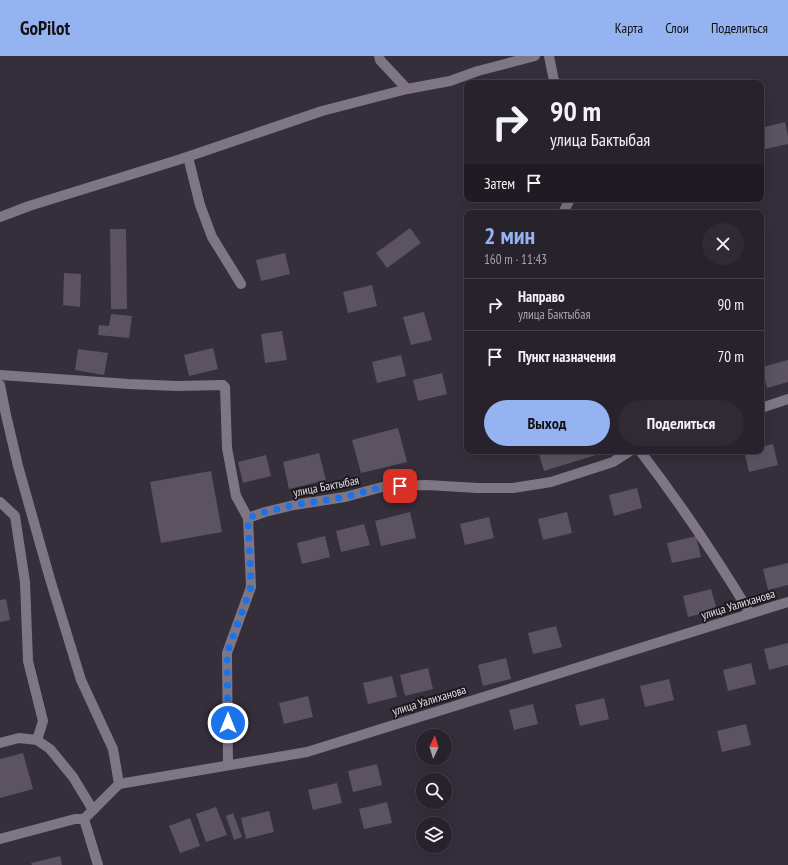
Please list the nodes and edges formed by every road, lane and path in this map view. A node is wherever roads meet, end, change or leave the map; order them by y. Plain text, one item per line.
1 (379, 56) edge
2 (536, 56) edge
3 (549, 56) edge
4 (554, 80) edge
5 (407, 89) junction
6 (188, 157) junction
7 (0, 217) edge
8 (241, 284) dead end
9 (0, 375) edge
10 (0, 385) edge
11 (788, 399) edge
12 (764, 407) edge
13 (625, 454) edge
14 (642, 454) edge
15 (0, 502) edge
16 (248, 518) junction
17 (788, 602) edge
18 (750, 613) junction
19 (37, 740) junction
20 (0, 743) edge
21 (228, 765) junction
22 (119, 784) junction
23 (93, 810) junction
24 (79, 819) junction
25 (0, 839) edge
26 (98, 865) edge

1 - 5 street
2 - 5 street
3 - 4 street
5 - 6 street
6 - 7 street
6 - 8 street
9 - 16 street
10 - 22 street
11 - 12 street
13 - 16 street, улица Бактыбая
14 - 18 street
15 - 19 street
16 - 21 street
17 - 18 street, улица Уалиханова
18 - 21 street, улица Уалиханова
19 - 20 street
19 - 23 street
21 - 22 street, улица Уалиханова
22 - 23 street
23 - 24 street
24 - 25 street
24 - 26 street

